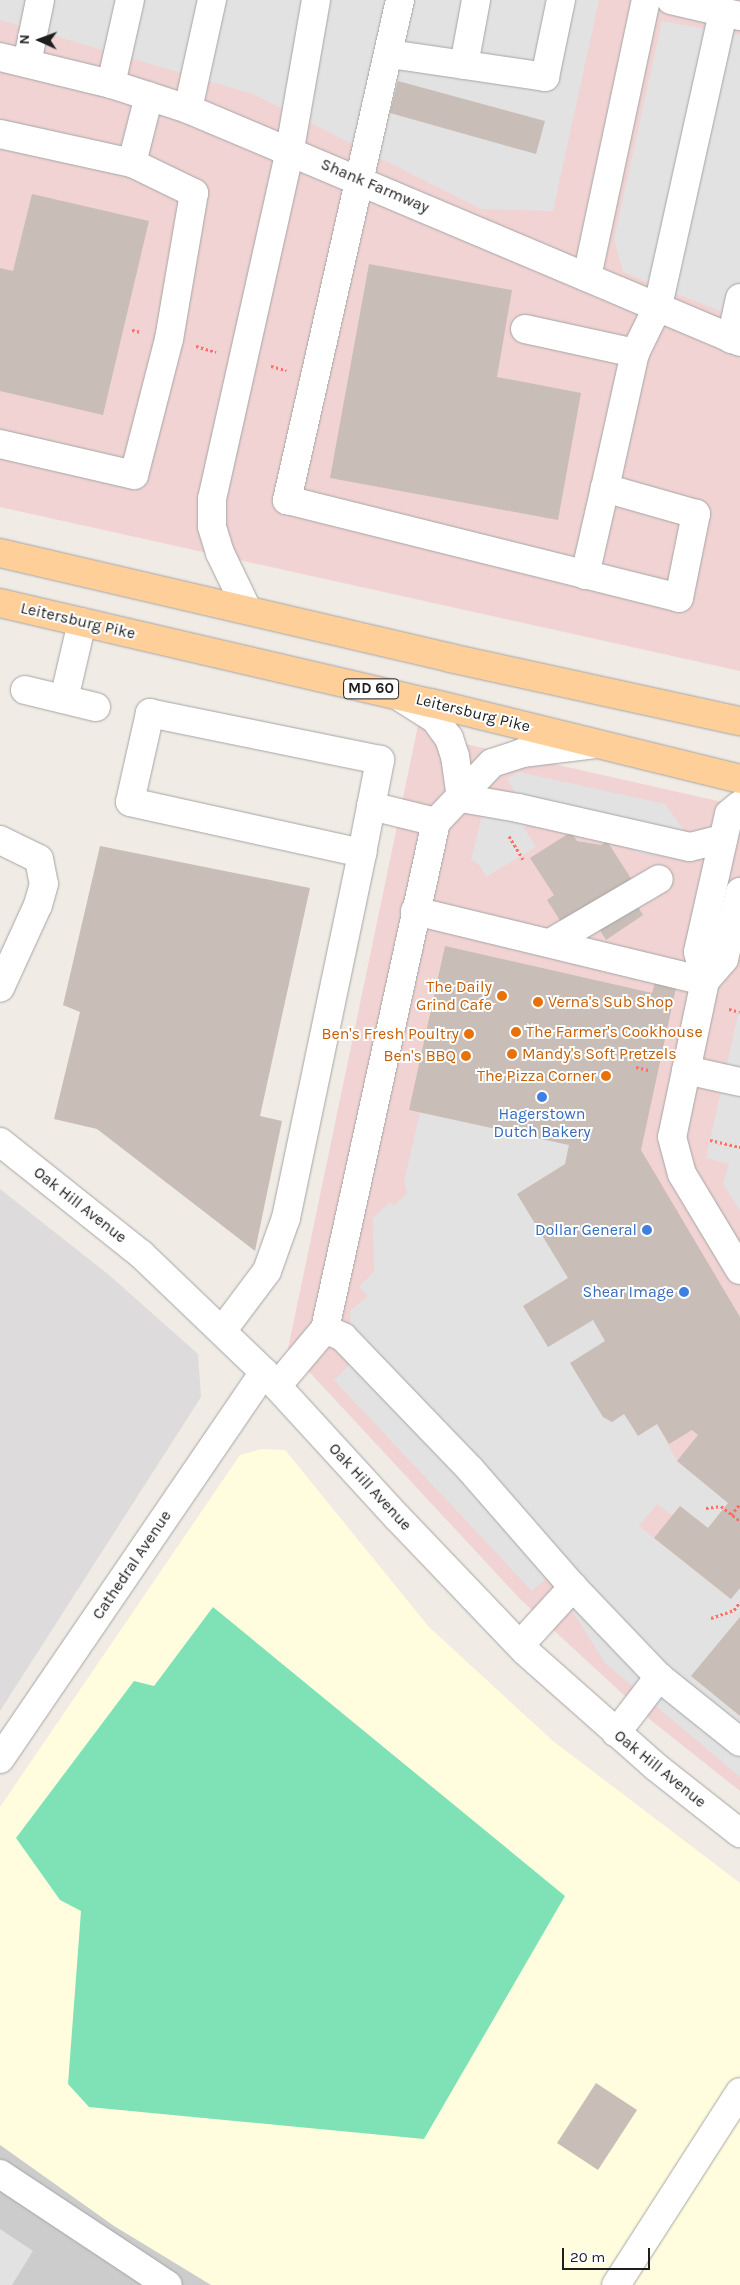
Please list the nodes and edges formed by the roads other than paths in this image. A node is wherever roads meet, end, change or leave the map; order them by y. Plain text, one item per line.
1 (40, 0) edge
2 (130, 0) edge
3 (212, 0) edge
4 (316, 0) edge
5 (400, 0) edge
6 (476, 0) edge
7 (561, 0) edge
8 (646, 0) edge
9 (671, 0) edge
10 (731, 14) edge
11 (390, 54) junction
12 (0, 57) edge
13 (27, 63) junction
14 (464, 65) junction
15 (111, 84) junction
16 (149, 96) junction
17 (188, 109) junction
18 (0, 134) edge
19 (290, 150) junction
20 (132, 163) junction
21 (358, 179) junction
22 (587, 277) junction
23 (740, 298) edge
24 (658, 306) junction
25 (525, 329) dead end
26 (736, 340) edge
27 (635, 353) junction
28 (0, 444) edge
29 (605, 488) junction
30 (0, 553) edge
31 (585, 575) junction
32 (0, 603) edge
33 (247, 609) junction
34 (82, 622) junction
35 (25, 690) dead end
36 (396, 695) junction
37 (64, 699) junction
38 (96, 707) dead end
39 (740, 721) edge
40 (597, 744) junction
41 (740, 779) edge
42 (461, 798) junction
43 (740, 805) edge
44 (371, 806) junction
45 (436, 822) junction
46 (723, 839) junction
47 (0, 840) edge
48 (362, 853) junction
49 (659, 878) dead end
50 (740, 892) edge
51 (415, 911) junction
52 (550, 943) junction
53 (705, 981) junction
54 (0, 988) edge
55 (686, 1070) junction
56 (740, 1082) edge
57 (0, 1142) edge
58 (740, 1270) edge
59 (325, 1329) junction
60 (222, 1331) junction
61 (270, 1379) junction
62 (573, 1587) junction
63 (520, 1645) junction
64 (659, 1677) junction
65 (616, 1733) junction
66 (740, 1742) edge
67 (0, 1759) edge
68 (740, 1832) edge
69 (740, 2092) edge
70 (0, 2174) edge
71 (168, 2285) edge
72 (616, 2285) edge

1 - 13 street
2 - 15 street
3 - 17 street
4 - 19 street
5 - 11 street
6 - 14 street
7 - 14 street
8 - 22 street
9 - 10 street
10 - 24 street
11 - 14 street
11 - 21 street
12 - 13 street, Shank Farmway
13 - 15 street, Shank Farmway
15 - 16 street, Shank Farmway
16 - 17 street, Shank Farmway
16 - 20 street
17 - 19 street, Shank Farmway
18 - 20 street
19 - 21 street, Shank Farmway
19 - 33 street
20 - 28 street
21 - 22 street, Shank Farmway
21 - 31 street
22 - 24 street, Shank Farmway
23 - 26 street
24 - 26 street, Shank Farmway
24 - 27 street
25 - 27 street
27 - 29 street
29 - 31 street
29 - 31 street
30 - 33 main road
32 - 34 main road, Leitersburg Pike / MD 60
33 - 39 main road
34 - 36 main road, Leitersburg Pike / MD 60
34 - 37 street
35 - 37 street
36 - 40 main road, Leitersburg Pike / MD 60
36 - 42 street
37 - 38 street
40 - 41 main road, Leitersburg Pike / MD 60
40 - 42 street
42 - 45 street
42 - 46 street
43 - 46 street
44 - 45 street
44 - 48 street
44 - 48 street
45 - 51 street
46 - 53 street
47 - 54 street
48 - 60 street
49 - 52 street
50 - 53 street
51 - 52 street
51 - 59 street
52 - 53 street
53 - 55 street
55 - 56 street
55 - 58 street
57 - 60 street, Oak Hill Avenue
59 - 61 street, Cathedral Avenue
59 - 62 street
60 - 61 street, Oak Hill Avenue
61 - 63 street, Oak Hill Avenue
61 - 67 street, Cathedral Avenue
62 - 63 street
62 - 64 street
63 - 65 street, Oak Hill Avenue
64 - 65 street
64 - 66 street
65 - 68 street, Oak Hill Avenue
69 - 72 street
70 - 71 street

